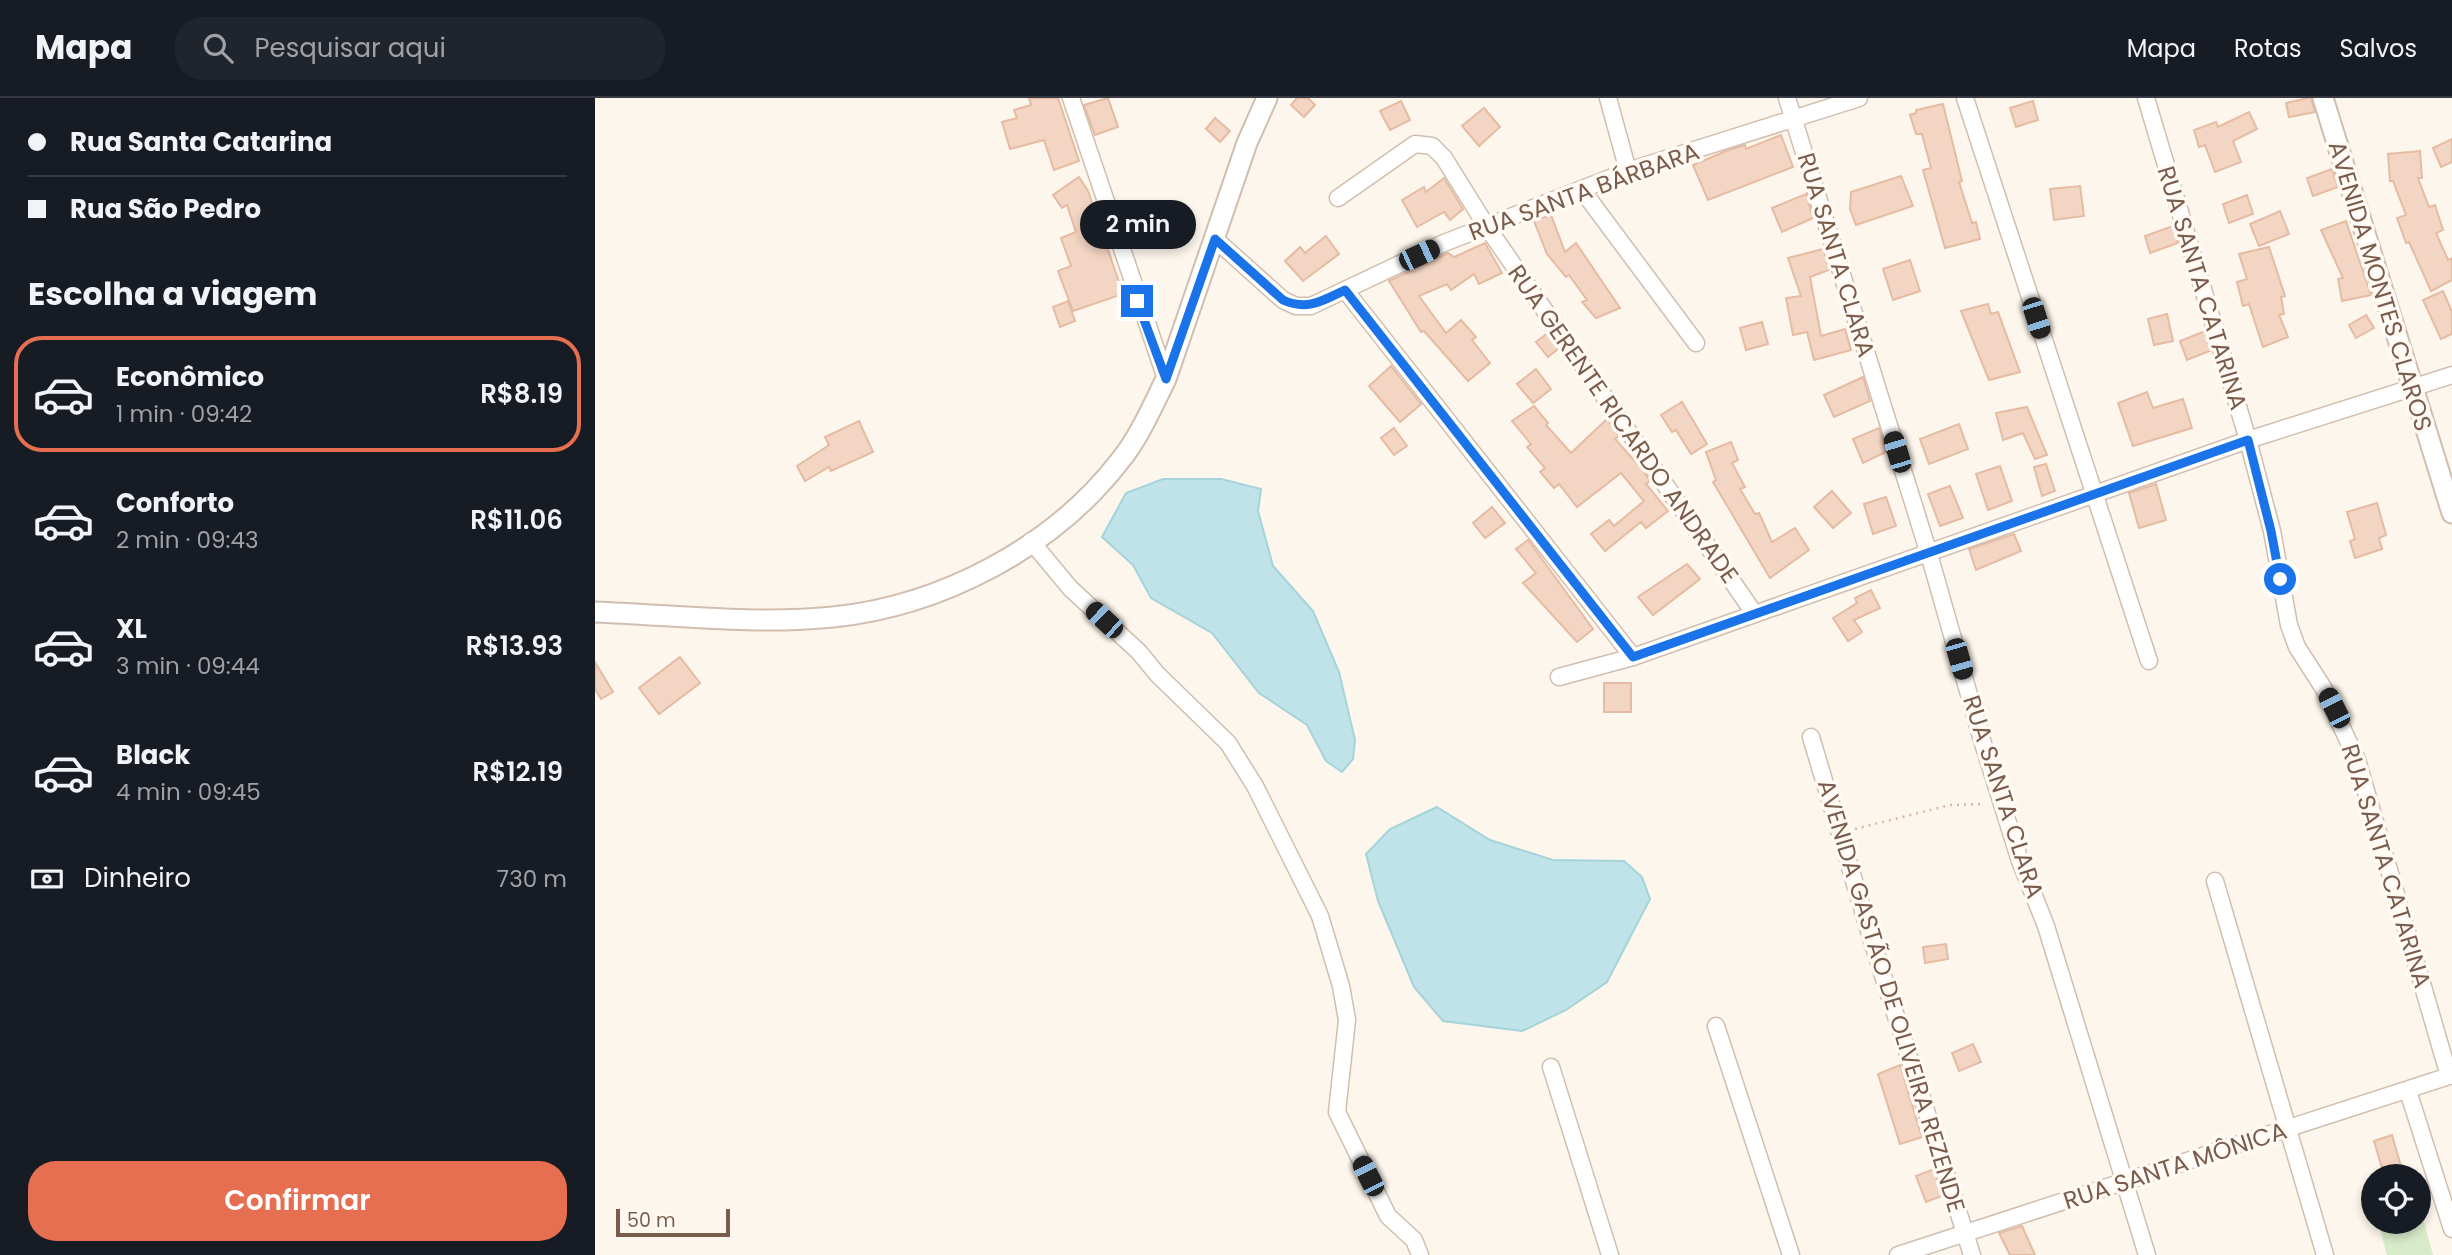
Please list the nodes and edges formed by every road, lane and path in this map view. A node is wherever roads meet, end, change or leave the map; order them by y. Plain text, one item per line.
1 (1071, 98) edge
2 (1267, 98) edge
3 (1608, 98) edge
4 (1787, 98) edge
5 (1859, 98) edge
6 (1965, 98) edge
7 (2145, 98) edge
8 (2323, 98) edge
9 (1794, 120) junction
10 (1628, 171) junction
11 (1582, 190) junction
12 (1338, 198) dead end
13 (1487, 227) junction
14 (1215, 239) junction
15 (1345, 290) junction
16 (1696, 343) dead end
17 (2452, 375) edge
18 (1166, 379) junction
19 (2411, 389) junction
20 (2248, 440) junction
21 (2093, 494) junction
22 (2452, 513) edge
23 (1031, 541) junction
24 (1929, 554) junction
25 (595, 611) edge
26 (1754, 612) junction
27 (1633, 657) junction
28 (2149, 661) dead end
29 (1559, 677) dead end
30 (1811, 737) dead end
31 (2002, 803) junction
32 (1840, 834) junction
33 (2215, 881) dead end
34 (1716, 1026) dead end
35 (1552, 1068) dead end
36 (2450, 1075) edge
37 (2408, 1091) junction
38 (2286, 1130) junction
39 (2123, 1182) junction
40 (2452, 1229) edge
41 (1966, 1234) junction
42 (1417, 1248) edge
43 (1610, 1255) edge
44 (1791, 1255) edge
45 (1898, 1255) edge
46 (1972, 1255) edge
47 (2147, 1255) edge
48 (2325, 1255) edge

1 - 18 street
2 - 14 street
3 - 10 street
4 - 9 street, RUA SANTA CLARA
5 - 9 street, RUA SANTA BÁRBARA
6 - 21 street
7 - 20 street, RUA SANTA CATARINA
8 - 19 street, AVENIDA MONTES CLAROS
9 - 10 street, RUA SANTA BÁRBARA
9 - 24 street, RUA SANTA CLARA
10 - 11 street, RUA SANTA BÁRBARA
11 - 13 street, RUA SANTA BÁRBARA
11 - 16 street
12 - 13 street, RUA GERENTE RICARDO ANDRADE
13 - 15 street, RUA SANTA BÁRBARA
13 - 26 street, RUA GERENTE RICARDO ANDRADE
14 - 15 street, RUA SANTA BÁRBARA
14 - 18 street
15 - 27 street
17 - 19 street
18 - 23 street
19 - 20 street
19 - 22 street, AVENIDA MONTES CLAROS
20 - 21 street
20 - 36 street, RUA SANTA CATARINA
21 - 24 street
21 - 28 street
23 - 25 street
23 - 42 street
24 - 26 street
24 - 31 street, RUA SANTA CLARA
26 - 27 street
27 - 29 street
30 - 32 street, AVENIDA GASTÃO DE OLIVEIRA REZENDE
31 - 32 path
31 - 39 street, RUA SANTA CLARA
32 - 41 street, AVENIDA GASTÃO DE OLIVEIRA REZENDE
33 - 38 street
34 - 44 street
35 - 43 street
36 - 37 street, RUA SANTA MÔNICA
37 - 38 street, RUA SANTA MÔNICA
37 - 40 street
38 - 39 street, RUA SANTA MÔNICA
38 - 48 street
39 - 41 street, RUA SANTA MÔNICA
39 - 47 street, RUA SANTA CLARA
41 - 45 street, RUA SANTA MÔNICA
41 - 46 street, AVENIDA GASTÃO DE OLIVEIRA REZENDE

